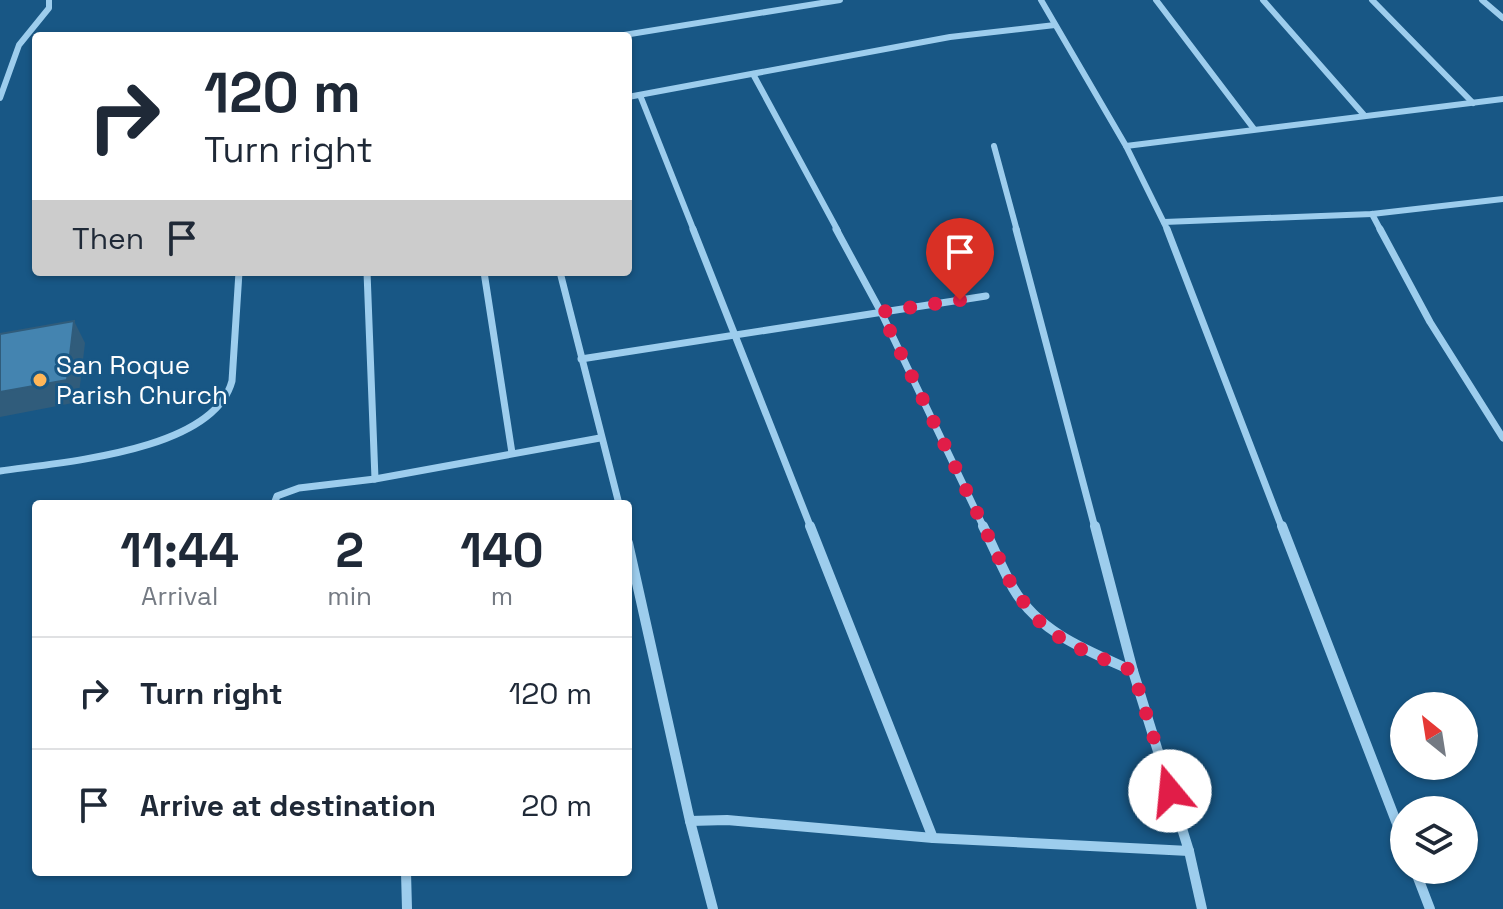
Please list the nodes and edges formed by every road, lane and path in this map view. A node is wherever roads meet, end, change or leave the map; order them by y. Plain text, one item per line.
1 (49, 0) edge
2 (840, 0) edge
3 (1041, 0) edge
4 (1156, 0) edge
5 (1263, 0) edge
6 (1372, 0) edge
7 (1482, 0) edge
8 (1503, 18) edge
9 (1055, 25) junction
10 (632, 34) edge
11 (753, 74) junction
12 (640, 95) junction
13 (632, 96) edge
14 (0, 98) edge
15 (1503, 99) edge
16 (1473, 103) junction
17 (1364, 115) junction
18 (1254, 129) junction
19 (994, 146) dead end
20 (1126, 146) junction
21 (1503, 199) edge
22 (1372, 214) junction
23 (1164, 222) junction
24 (239, 276) edge
25 (367, 276) edge
26 (485, 276) edge
27 (561, 276) edge
28 (986, 296) dead end
29 (881, 312) junction
30 (736, 335) junction
31 (581, 359) junction
32 (600, 438) junction
33 (1503, 438) edge
34 (512, 453) junction
35 (0, 471) edge
36 (375, 479) junction
37 (276, 500) edge
38 (618, 500) edge
39 (632, 561) edge
40 (1133, 671) junction
41 (1390, 806) edge
42 (690, 821) junction
43 (933, 838) junction
44 (1189, 851) junction
45 (406, 876) edge
46 (1420, 884) edge
47 (407, 909) edge
48 (713, 909) edge
49 (1202, 909) edge
50 (1430, 909) edge

1 - 14 street
2 - 10 street
3 - 9 street
4 - 18 street
5 - 17 street
6 - 16 street
7 - 8 street
9 - 11 street
9 - 20 street
11 - 12 street
11 - 29 street
12 - 13 street
12 - 30 street
15 - 16 street
16 - 17 street
17 - 18 street
18 - 20 street
19 - 40 street
20 - 23 street
21 - 22 street
22 - 23 street
22 - 33 street
23 - 41 street
24 - 35 street
25 - 36 street
26 - 34 street
27 - 31 street
28 - 29 street
29 - 30 street
29 - 40 street
30 - 31 street
30 - 43 street
31 - 32 street
32 - 34 street
32 - 38 street
34 - 36 street
36 - 37 street
39 - 42 street
40 - 44 street
42 - 43 street
42 - 48 street
43 - 44 street
44 - 49 street
45 - 47 street
46 - 50 street

